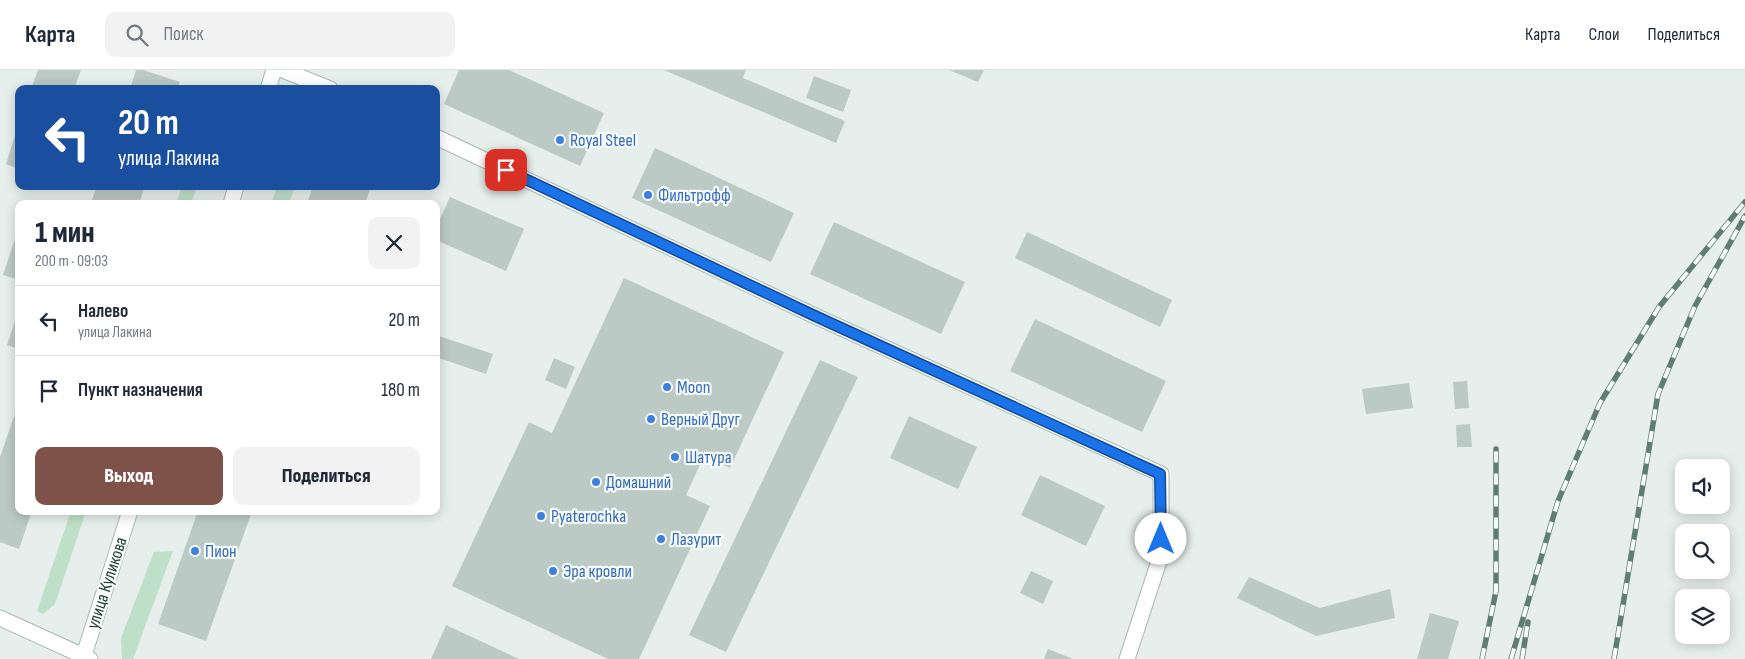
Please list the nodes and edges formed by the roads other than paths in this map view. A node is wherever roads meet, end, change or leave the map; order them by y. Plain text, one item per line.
1 (274, 70) edge
2 (283, 70) edge
3 (269, 85) edge
4 (320, 85) edge
5 (440, 139) edge
6 (129, 515) edge
7 (0, 618) edge
8 (85, 658) edge
9 (1127, 659) edge

1 - 3 street
2 - 4 street
5 - 9 street
6 - 8 street, улица Куликова
7 - 8 street

